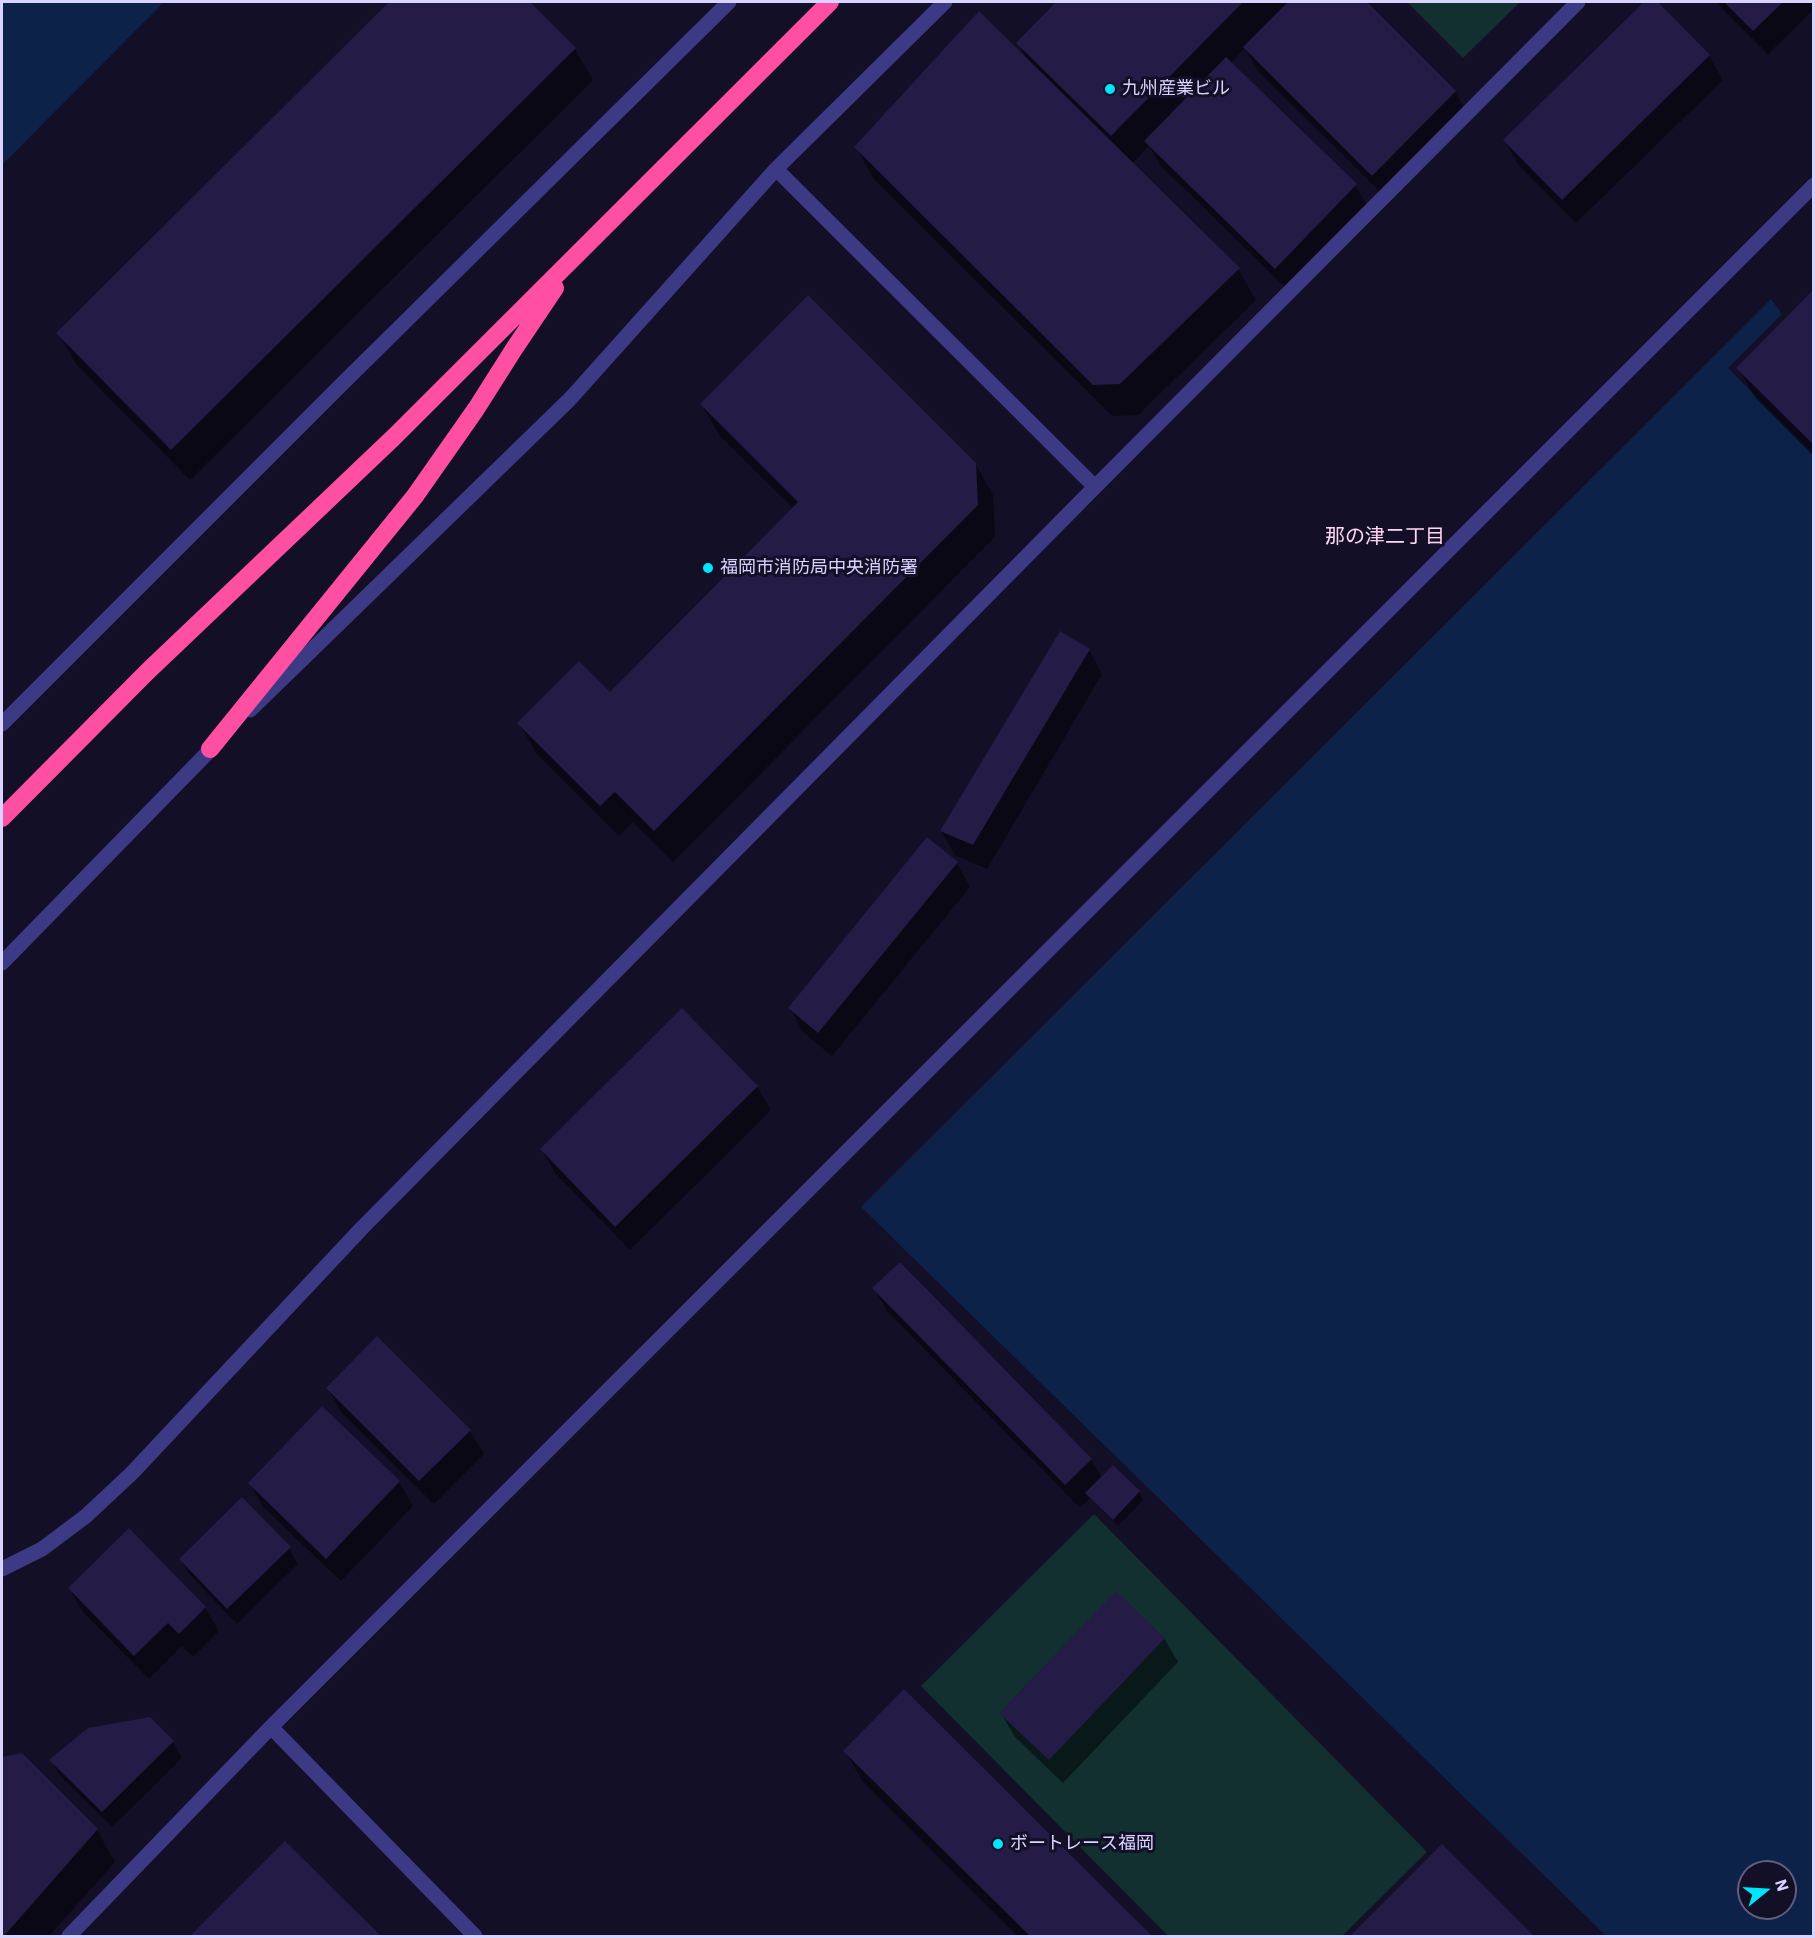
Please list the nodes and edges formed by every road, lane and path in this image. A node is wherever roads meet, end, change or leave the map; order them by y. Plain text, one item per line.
1 (729, 2) edge
2 (825, 2) edge
3 (830, 2) edge
4 (945, 2) edge
5 (1578, 2) edge
6 (776, 169) junction
7 (1814, 185) edge
8 (1095, 487) junction
9 (2, 724) edge
10 (210, 749) junction
11 (2, 818) edge
12 (2, 963) edge
13 (2, 1569) edge
14 (271, 1727) junction
15 (69, 1936) edge
16 (475, 1936) edge

1 - 9 street
2 - 10 highway
3 - 11 highway
4 - 6 street
5 - 8 street
6 - 8 street
6 - 10 street
7 - 14 street
8 - 13 street
10 - 12 street
14 - 15 street
14 - 16 street

